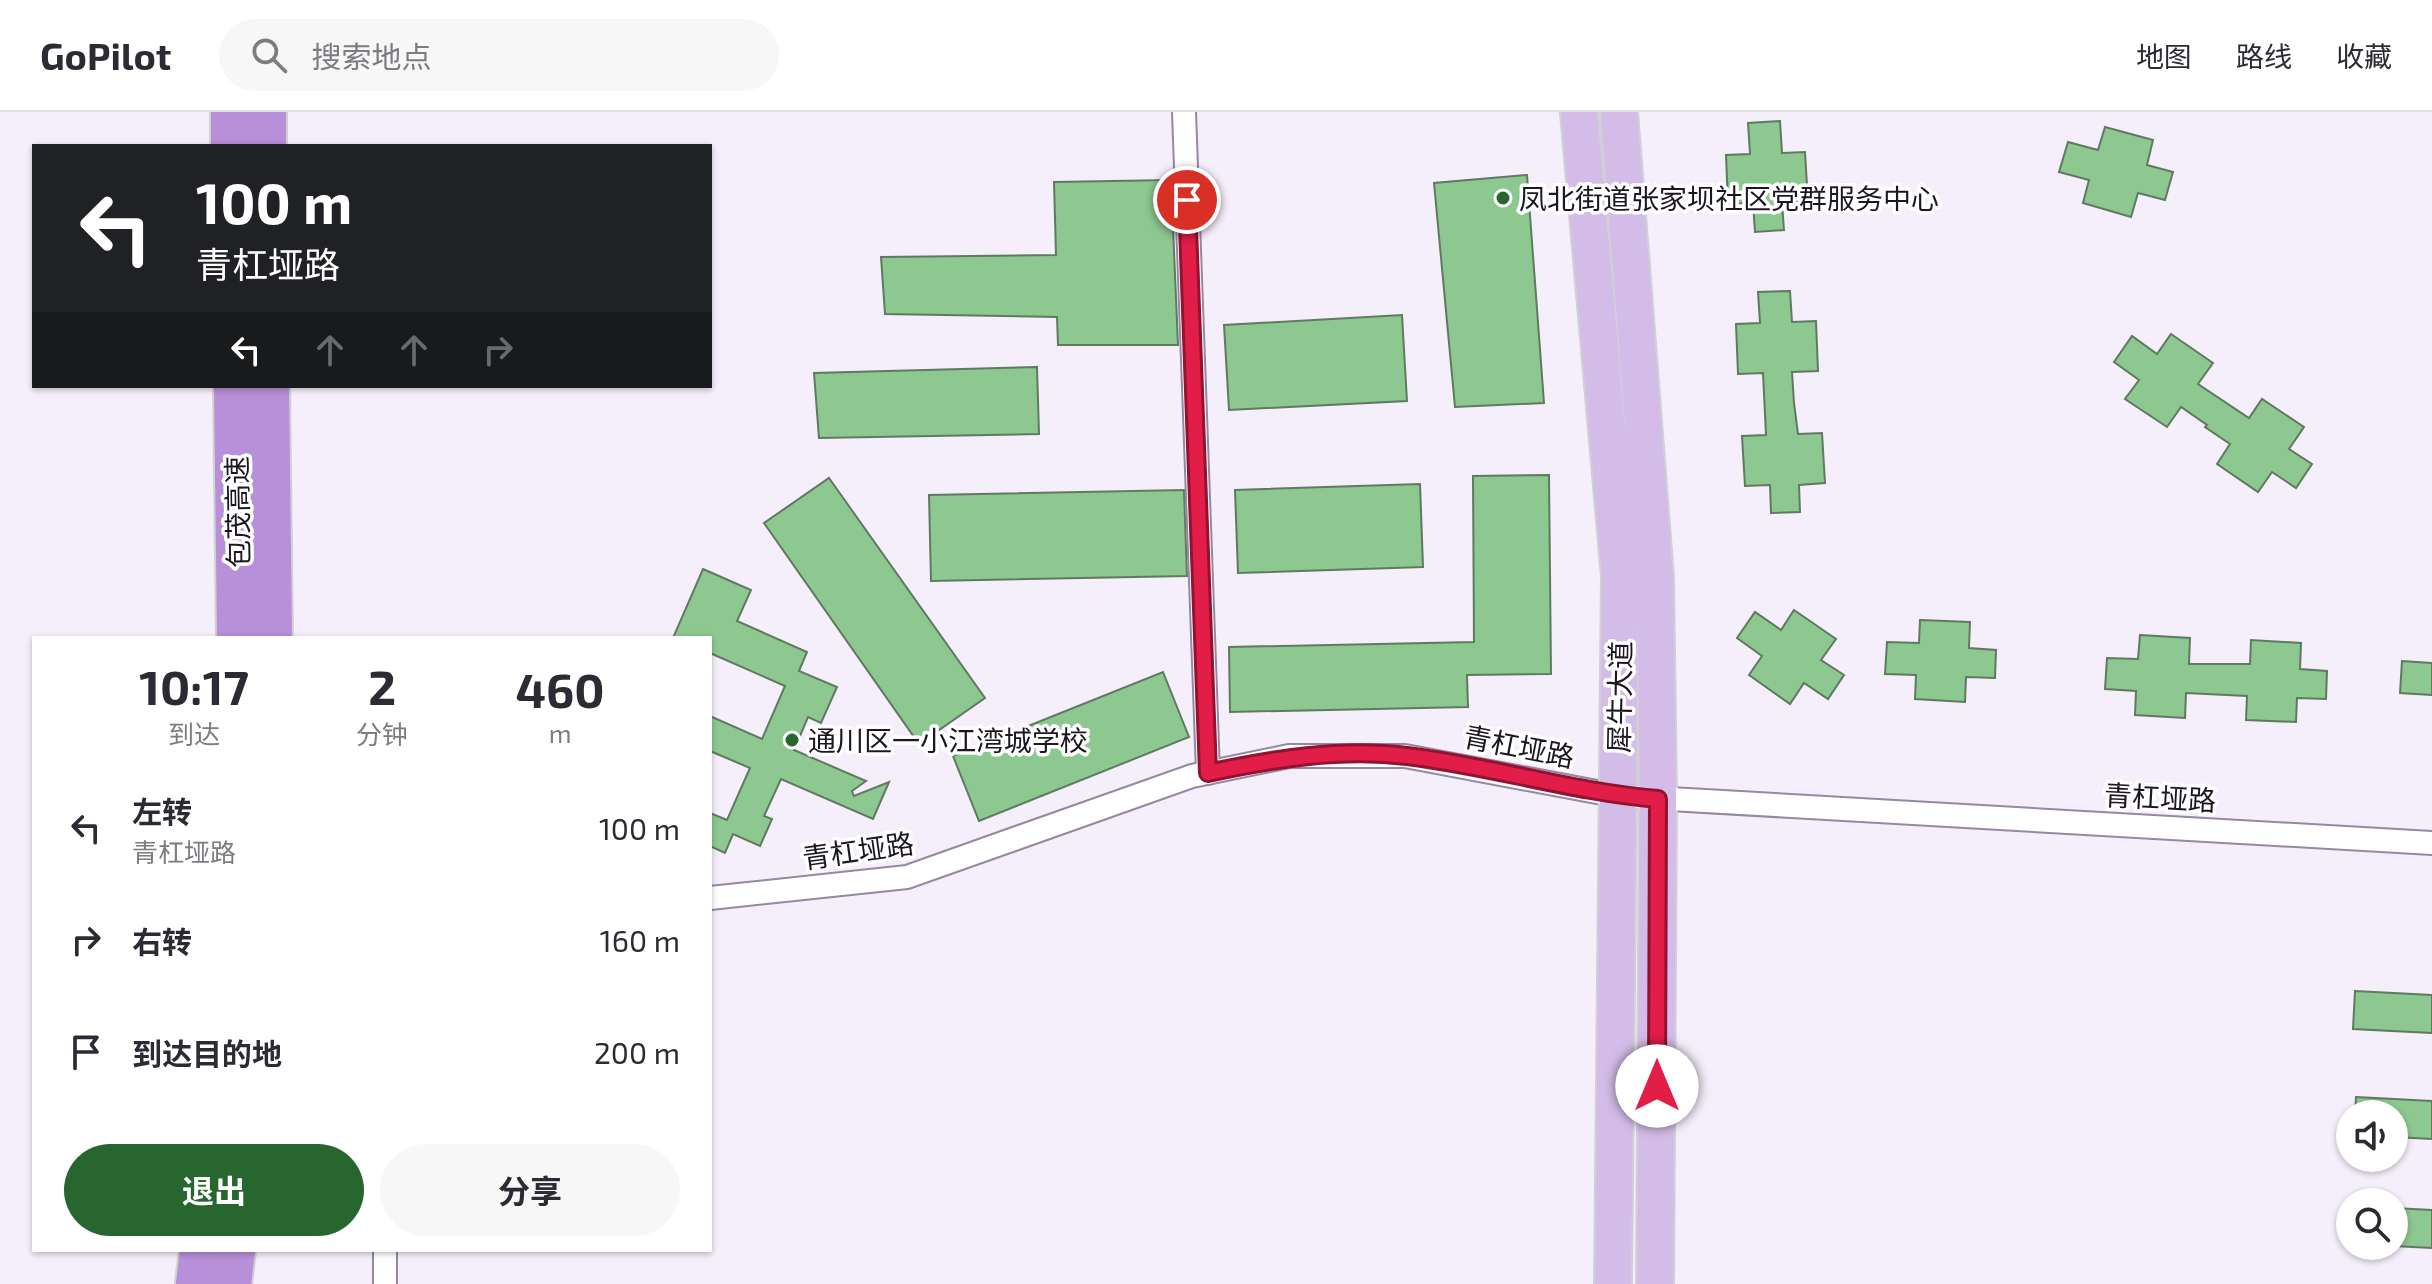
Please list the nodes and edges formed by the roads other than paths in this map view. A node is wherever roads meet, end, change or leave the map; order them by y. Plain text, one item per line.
1 (232, 112) edge
2 (265, 112) edge
3 (1184, 112) edge
4 (1579, 112) edge
5 (1619, 112) edge
6 (232, 144) edge
7 (265, 144) edge
8 (235, 388) edge
9 (268, 388) edge
10 (238, 636) edge
11 (271, 636) edge
12 (1208, 773) junction
13 (1618, 796) junction
14 (1658, 799) junction
15 (2432, 843) edge
16 (712, 898) edge
17 (201, 1252) edge
18 (234, 1252) edge
19 (385, 1252) edge
20 (197, 1284) edge
21 (230, 1284) edge
22 (385, 1284) edge
23 (1613, 1284) edge
24 (1655, 1284) edge

1 - 6 highway
2 - 7 highway
3 - 12 street
4 - 13 main road, 犀牛大道
5 - 14 main road, 犀牛大道
8 - 10 highway, 包茂高速
9 - 11 highway, 包茂高速
12 - 13 street, 青杠垭路
12 - 16 street, 青杠垭路
13 - 14 street, 青杠垭路
13 - 23 main road, 犀牛大道
14 - 15 street, 青杠垭路
14 - 24 main road, 犀牛大道
17 - 20 highway
18 - 21 highway
19 - 22 street

